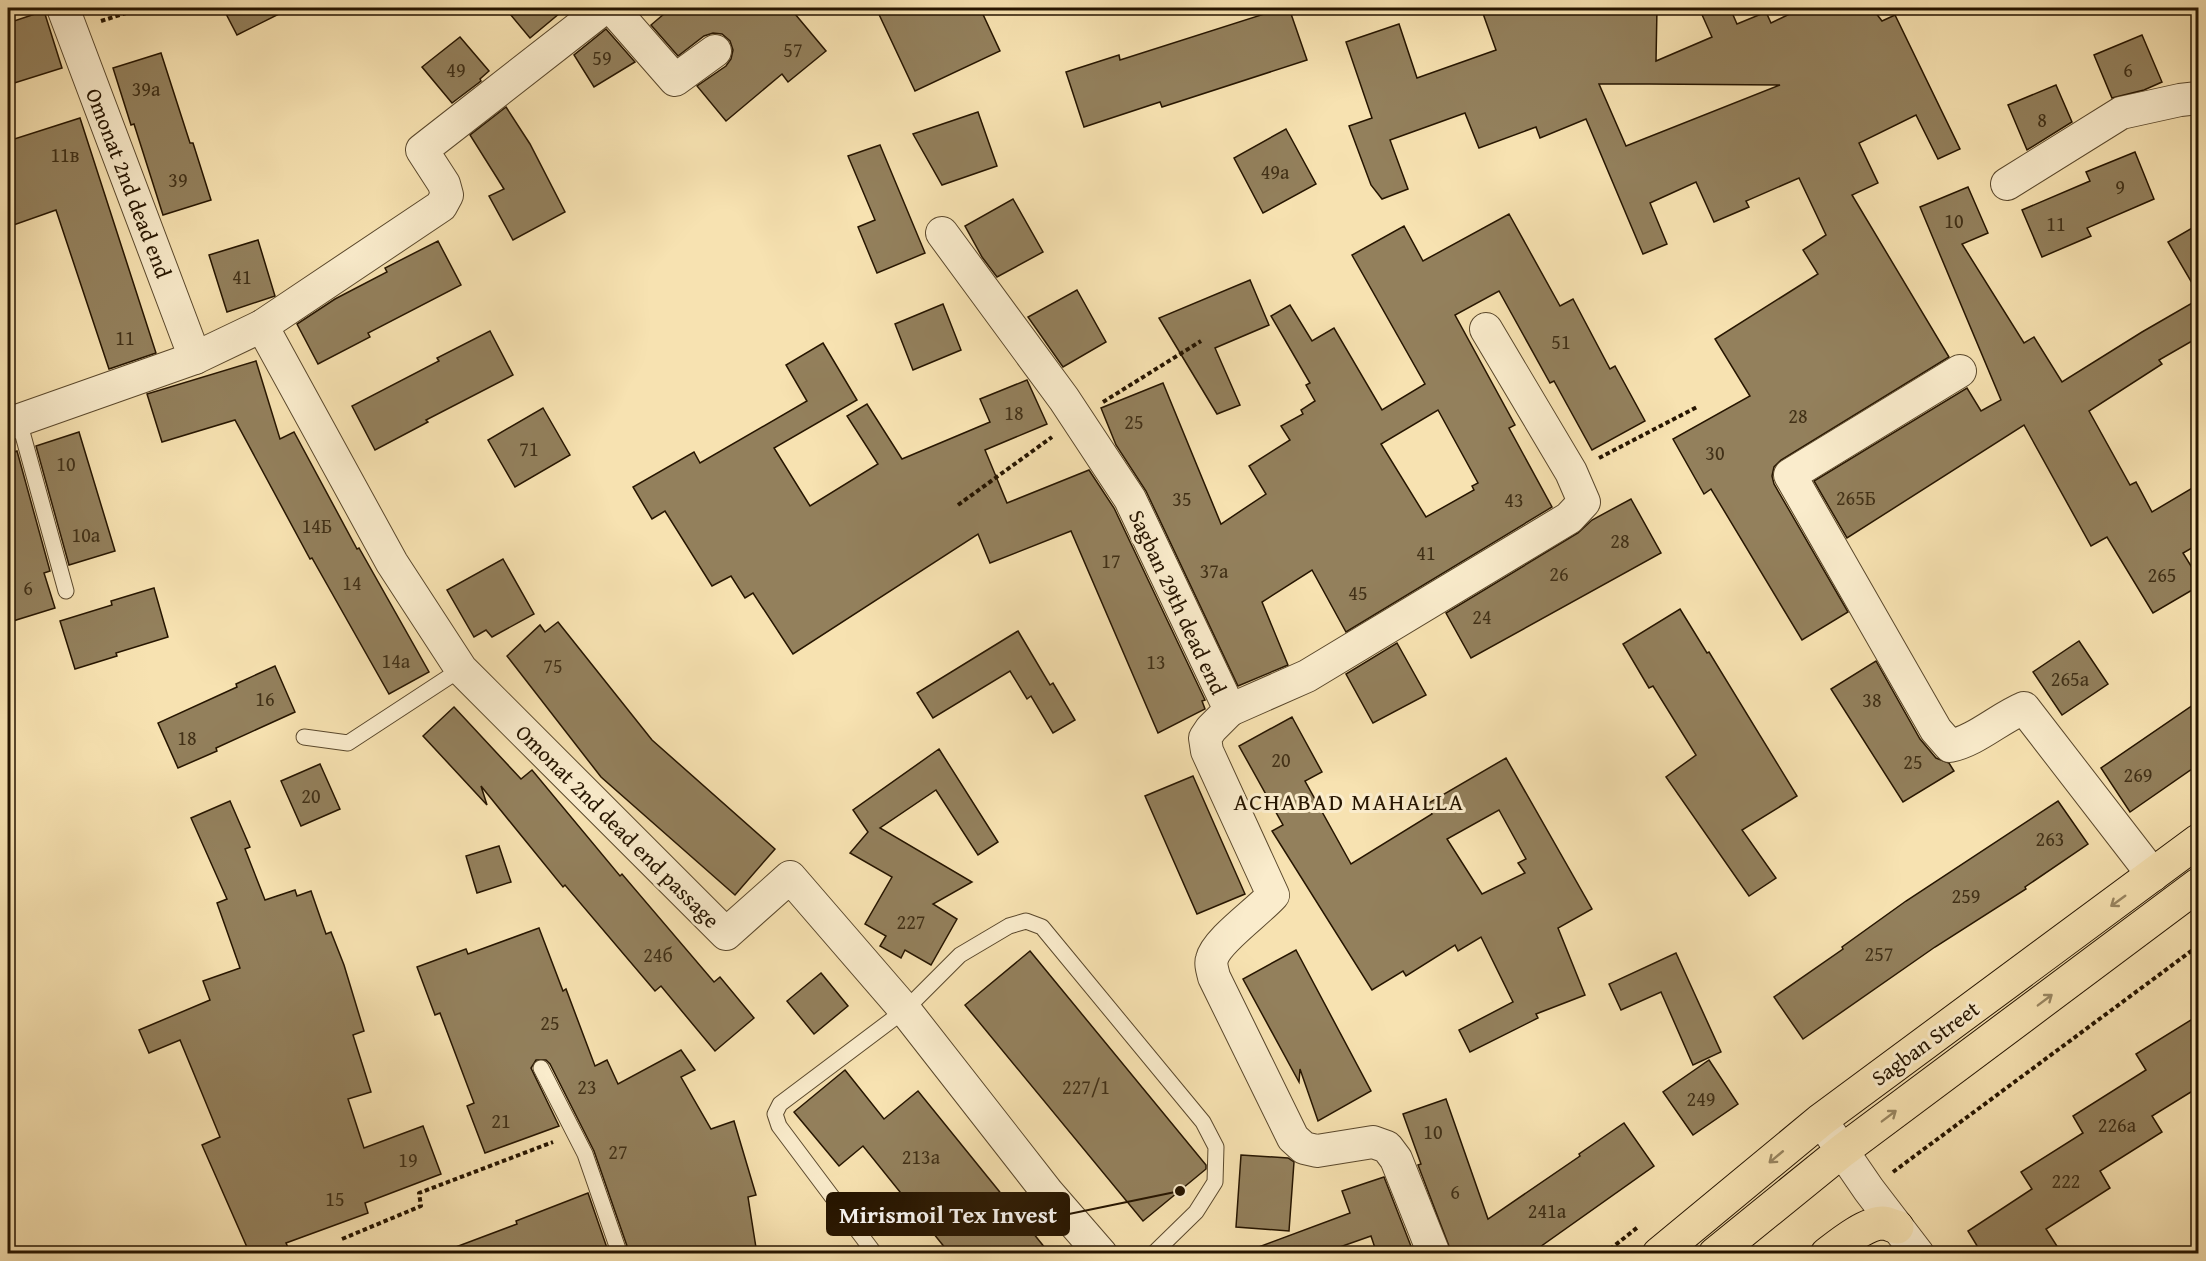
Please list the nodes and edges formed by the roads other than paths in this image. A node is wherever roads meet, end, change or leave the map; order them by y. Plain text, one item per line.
1 (604, 8) edge
2 (612, 8) edge
3 (67, 19) edge
4 (715, 51) dead end
5 (2199, 98) edge
6 (2007, 184) dead end
7 (942, 233) dead end
8 (262, 326) junction
9 (1486, 329) dead end
10 (195, 358) junction
11 (1960, 371) dead end
12 (13, 422) edge
13 (66, 591) dead end
14 (461, 669) junction
15 (1230, 710) junction
16 (304, 737) dead end
17 (2199, 841) edge
18 (2154, 875) junction
19 (2199, 885) edge
20 (905, 1010) junction
21 (541, 1068) dead end
22 (1821, 1120) junction
23 (1842, 1151) junction
24 (1897, 1227) junction
25 (615, 1254) edge
26 (875, 1254) edge
27 (1101, 1254) edge
28 (1153, 1254) edge
29 (1434, 1254) edge
30 (1659, 1254) edge
31 (1715, 1254) edge
32 (1827, 1254) edge
33 (1918, 1254) edge

1 - 8 street
2 - 4 street
3 - 10 street, Omonat 2nd dead end
5 - 6 street
7 - 15 street, Sagban 29th dead end
8 - 10 street
8 - 14 street, Omonat 2nd dead end passage
9 - 15 street
10 - 12 street
11 - 18 street
12 - 13 lane
14 - 16 lane
14 - 20 street, Omonat 2nd dead end passage
15 - 29 street, Sagban 29th dead end
17 - 18 main road, Sagban Street
18 -> 22 main road, Sagban Street
23 -> 19 main road, Sagban Street
20 - 26 lane
20 - 27 street, Omonat 2nd dead end passage
20 - 28 lane
21 - 25 lane
22 - 23 street
22 -> 30 main road, Sagban Street
23 - 24 street
23 - 31 main road, Sagban Street
24 - 32 main road
24 - 33 street

